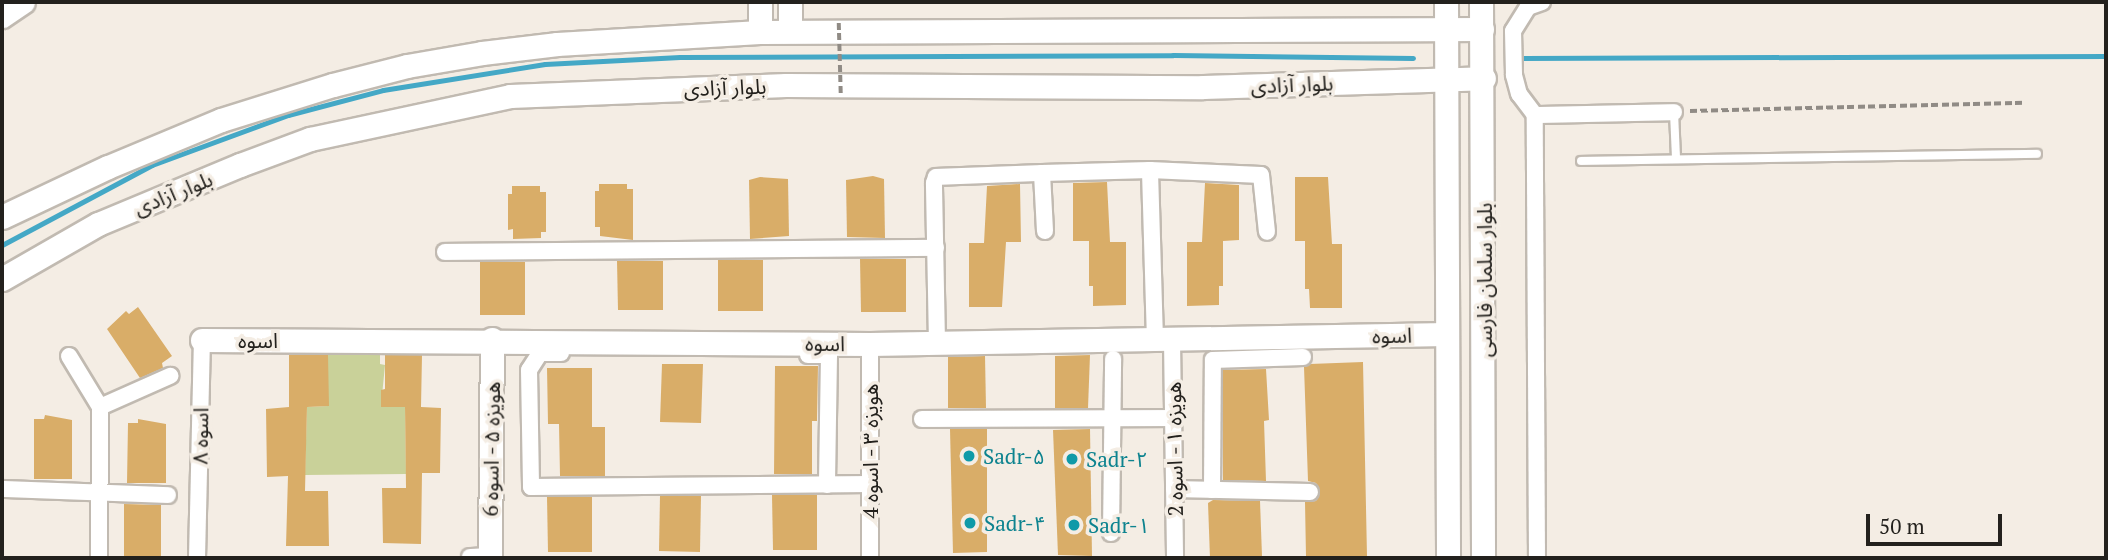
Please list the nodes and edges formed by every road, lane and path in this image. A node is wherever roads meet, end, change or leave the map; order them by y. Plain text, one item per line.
1 (23, 2) edge
2 (760, 2) edge
3 (790, 2) edge
4 (1446, 2) edge
5 (1481, 2) edge
6 (1542, 2) edge
7 (2, 16) edge
8 (839, 23) dead end
9 (1482, 29) junction
10 (790, 31) junction
11 (1446, 31) junction
12 (760, 32) junction
13 (1483, 78) junction
14 (1446, 81) junction
15 (841, 94) dead end
16 (2025, 103) dead end
17 (1674, 112) junction
18 (1535, 115) junction
19 (2036, 154) dead end
20 (1676, 158) junction
21 (1581, 161) dead end
22 (1484, 165) junction
23 (1447, 167) junction
24 (1150, 170) junction
25 (1042, 173) junction
26 (2, 217) edge
27 (1045, 231) dead end
28 (1267, 232) dead end
29 (936, 248) junction
30 (446, 252) dead end
31 (2, 279) edge
32 (1447, 334) junction
33 (492, 339) junction
34 (202, 340) joint
35 (1163, 340) junction
36 (937, 343) junction
37 (870, 344) junction
38 (69, 356) dead end
39 (1303, 357) dead end
40 (1113, 359) dead end
41 (170, 376) dead end
42 (100, 407) junction
43 (1112, 418) junction
44 (1173, 418) junction
45 (922, 419) dead end
46 (870, 484) junction
47 (827, 485) junction
48 (2, 489) edge
49 (1174, 489) junction
50 (1212, 490) junction
51 (1310, 492) dead end
52 (99, 494) junction
53 (168, 495) dead end
54 (1111, 533) dead end
55 (483, 557) edge
56 (99, 558) edge
57 (197, 558) edge
58 (870, 558) edge
59 (1175, 558) edge
60 (1448, 558) edge
61 (1483, 558) edge
62 (1537, 558) edge

1 - 7 main road
2 - 12 main road
3 - 10 main road
4 - 11 main road, بلوار سلمان فارسی
5 - 9 main road, بلوار سلمان فارسی
6 - 18 street
8 - 15 path, bridge
9 - 11 main road
9 - 13 main road, بلوار سلمان فارسی
10 - 11 main road
10 - 12 main road
11 - 14 main road, بلوار سلمان فارسی
12 - 26 main road
13 - 14 main road, بلوار آزادی
13 - 22 main road, بلوار سلمان فارسی
14 - 23 main road, بلوار سلمان فارسی
14 - 31 main road, بلوار آزادی
16 - 17 path
17 - 18 street
17 - 20 lane
18 - 62 street
19 - 20 lane
20 - 21 lane
22 - 23 main road
22 - 61 main road, بلوار سلمان فارسی
23 - 32 main road, بلوار سلمان فارسی
24 - 25 street
24 - 28 street
24 - 35 street, هویزه ۱ - اسوه 2
25 - 27 street
25 - 29 street
29 - 30 street
29 - 36 street
32 - 35 main road, اسوه
32 - 60 main road, بلوار سلمان فارسی
33 - 34 main road, اسوه
33 - 37 main road, اسوه
33 - 55 main road, هویزه ۵ - اسوه 6
34 - 57 street, اسوه ۸
35 - 36 main road, اسوه
35 - 44 street, هویزه ۱ - اسوه 2
36 - 37 main road, اسوه
37 - 46 street, هویزه ۳ - اسوه 4
38 - 42 street
39 - 50 street
40 - 43 street
41 - 42 street
42 - 52 street
43 - 44 street
43 - 45 street
43 - 54 street
44 - 49 street, هویزه ۱ - اسوه 2
46 - 47 street
46 - 58 street, هویزه ۳ - اسوه 4
47 - 47 street
48 - 52 street
49 - 50 street
49 - 59 street, هویزه ۱ - اسوه 2
50 - 51 street
52 - 53 street
52 - 56 street

